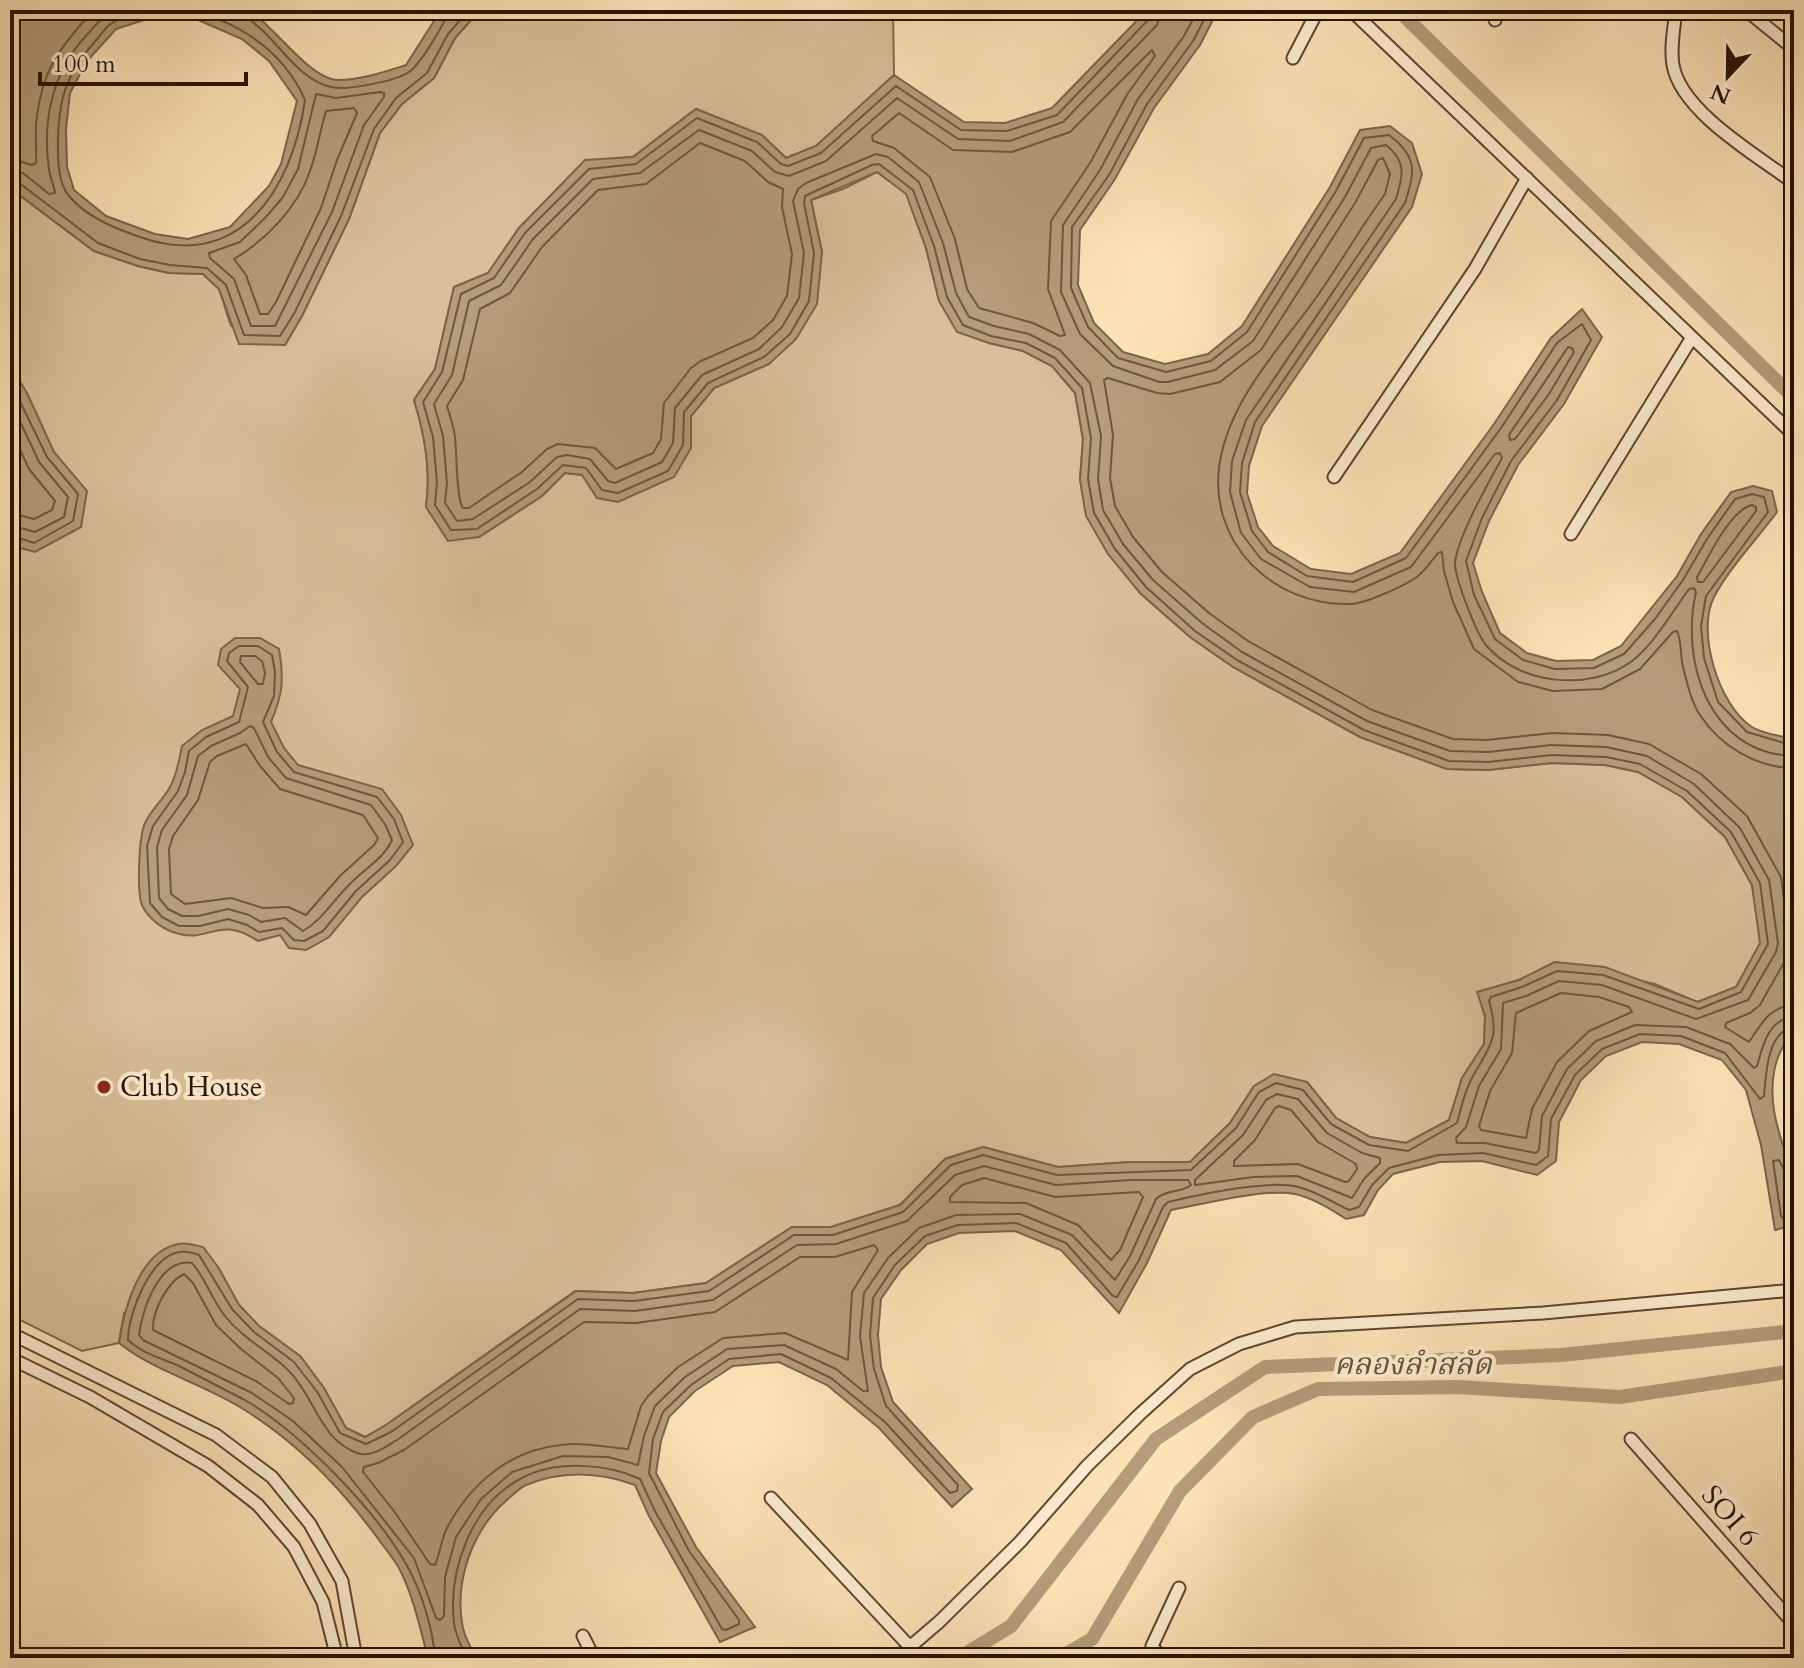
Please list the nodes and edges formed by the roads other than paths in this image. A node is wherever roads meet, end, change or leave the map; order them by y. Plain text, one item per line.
1 (1318, 10) edge
2 (1351, 10) edge
3 (1676, 10) edge
4 (1746, 10) edge
5 (1794, 49) edge
6 (1293, 58) dead end
7 (1527, 178) junction
8 (1794, 183) edge
9 (1691, 339) junction
10 (1794, 435) edge
11 (1334, 477) dead end
12 (1571, 534) dead end
13 (1794, 1290) edge
14 (10, 1333) edge
15 (10, 1358) edge
16 (1631, 1439) dead end
17 (771, 1498) dead end
18 (1179, 1588) dead end
19 (1794, 1624) edge
20 (583, 1636) dead end
21 (910, 1647) junction
22 (337, 1658) edge
23 (356, 1658) edge
24 (594, 1658) edge
25 (897, 1658) edge
26 (1162, 1658) edge

1 - 6 street
2 - 7 street
3 - 8 street
4 - 5 street
7 - 9 street
7 - 11 street
9 - 10 street
9 - 12 street
13 - 21 street
14 - 23 street
15 - 22 street
16 - 19 street, SOI 6
17 - 21 street
18 - 26 street
20 - 24 street
21 - 25 street

